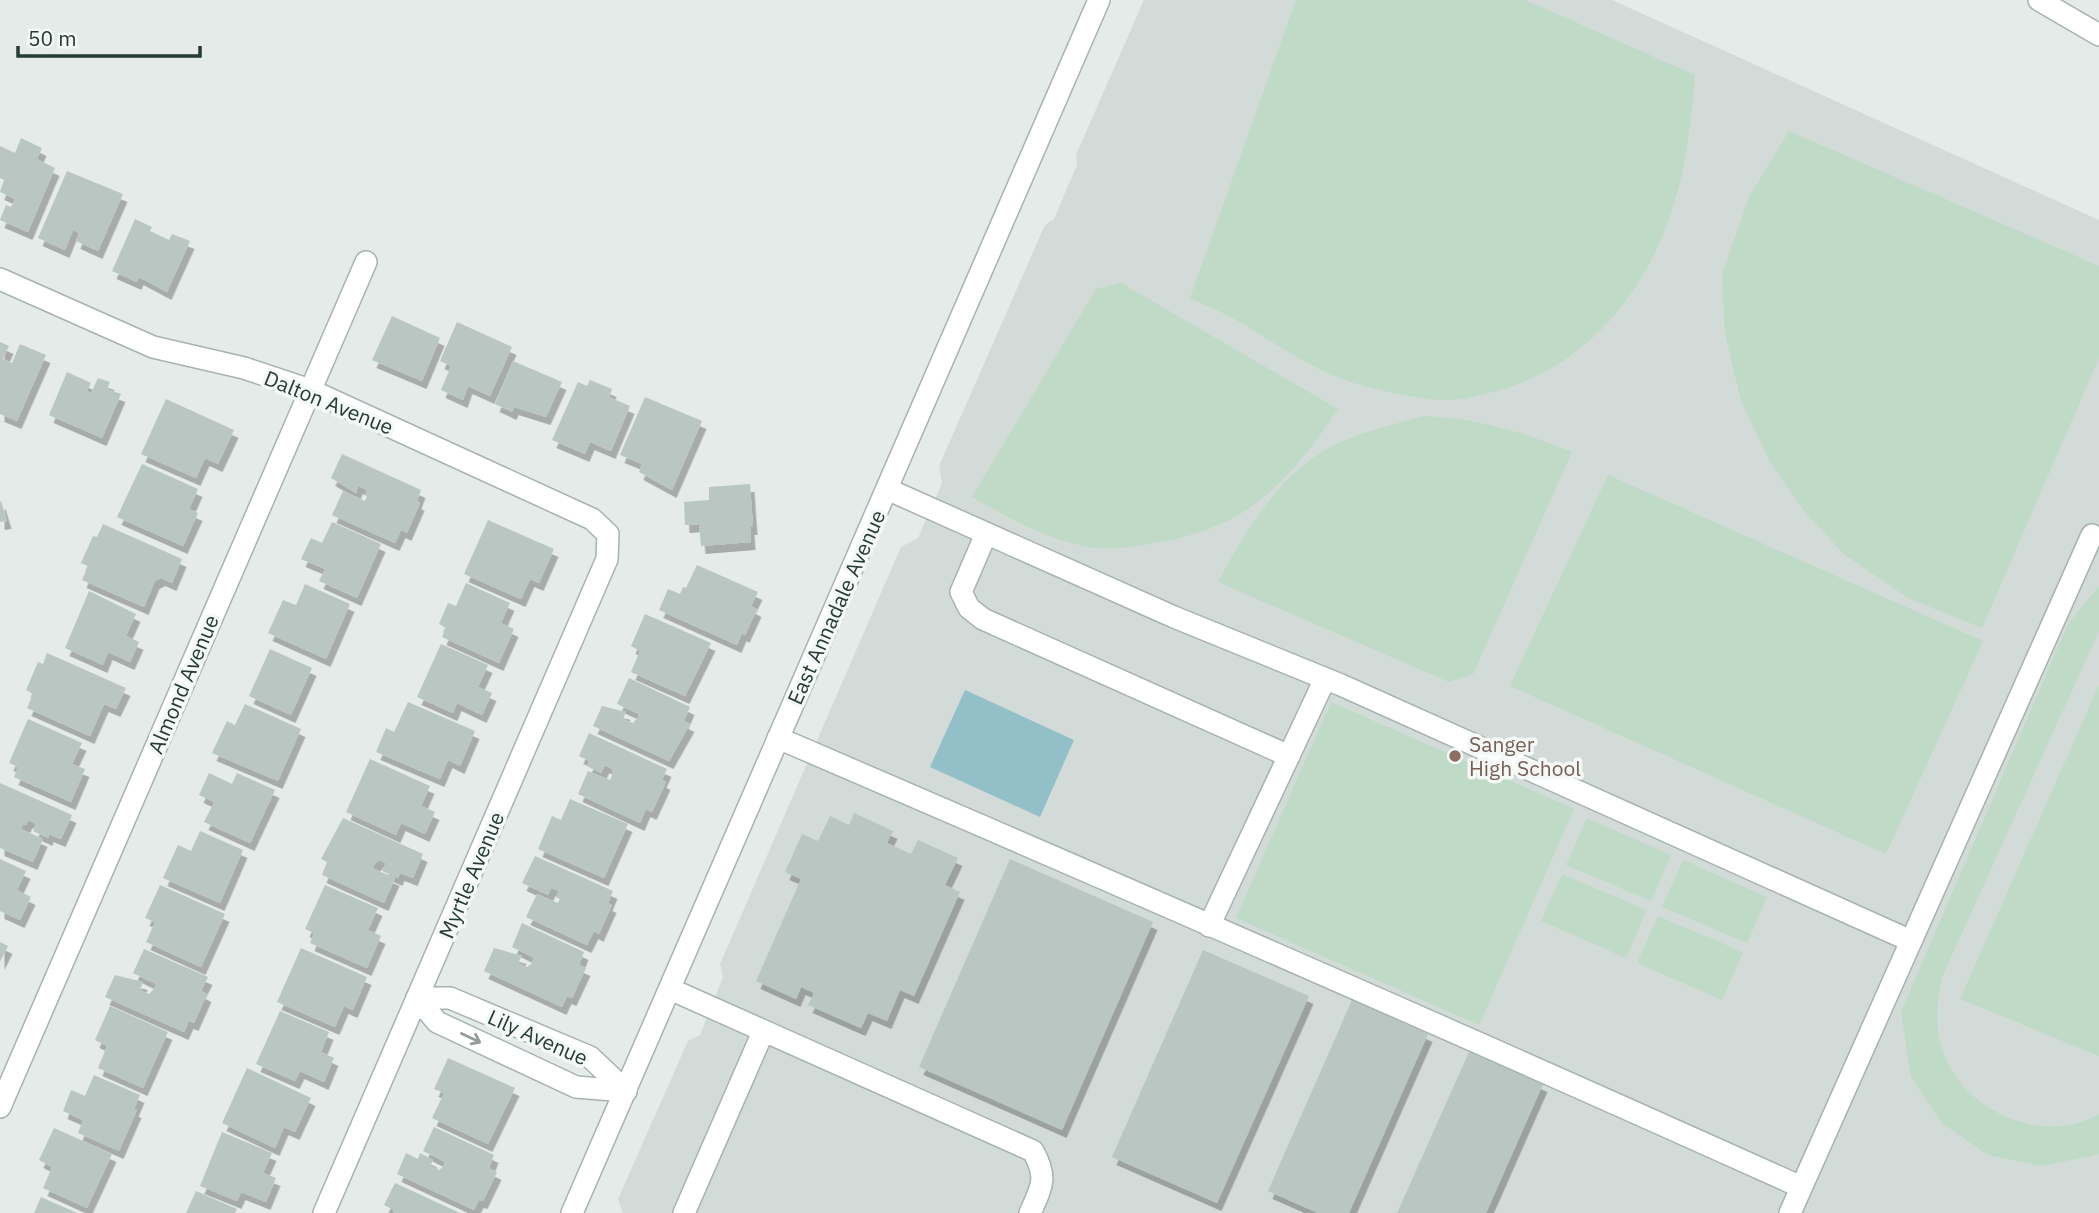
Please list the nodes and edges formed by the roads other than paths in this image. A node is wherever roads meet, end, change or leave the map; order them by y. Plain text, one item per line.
1 (1099, 0) edge
2 (2039, 0) edge
3 (2099, 35) edge
4 (366, 262) dead end
5 (0, 279) edge
6 (310, 390) junction
7 (887, 489) junction
8 (608, 534) joint
9 (986, 534) junction
10 (2092, 535) dead end
11 (1325, 679) junction
12 (778, 738) junction
13 (1289, 756) junction
14 (1209, 926) junction
15 (1911, 941) junction
16 (670, 989) junction
17 (417, 998) junction
18 (763, 1032) junction
19 (626, 1091) junction
20 (0, 1107) edge
21 (1801, 1187) junction
22 (324, 1213) edge
23 (572, 1213) edge
24 (684, 1213) edge
25 (1030, 1213) edge
26 (1790, 1213) edge

1 - 7 street, East Annadale Avenue
2 - 3 street
4 - 6 street, Almond Avenue
5 - 6 street, Dalton Avenue
6 - 8 street, Dalton Avenue
6 - 20 street, Almond Avenue
7 - 9 street
7 - 12 street, East Annadale Avenue
8 - 17 street, Myrtle Avenue
9 - 11 street
9 - 13 street
10 - 15 street
11 - 13 street
11 - 15 street
12 - 14 street
12 - 16 street, East Annadale Avenue
13 - 14 street
14 - 21 street
15 - 21 street
16 - 18 street
16 - 19 street, East Annadale Avenue
17 - 19 street, Lily Avenue
17 -> 19 street, Lily Avenue
17 - 22 street, Myrtle Avenue
18 - 24 street
18 - 25 street
19 - 23 street, East Annadale Avenue
21 - 26 street

